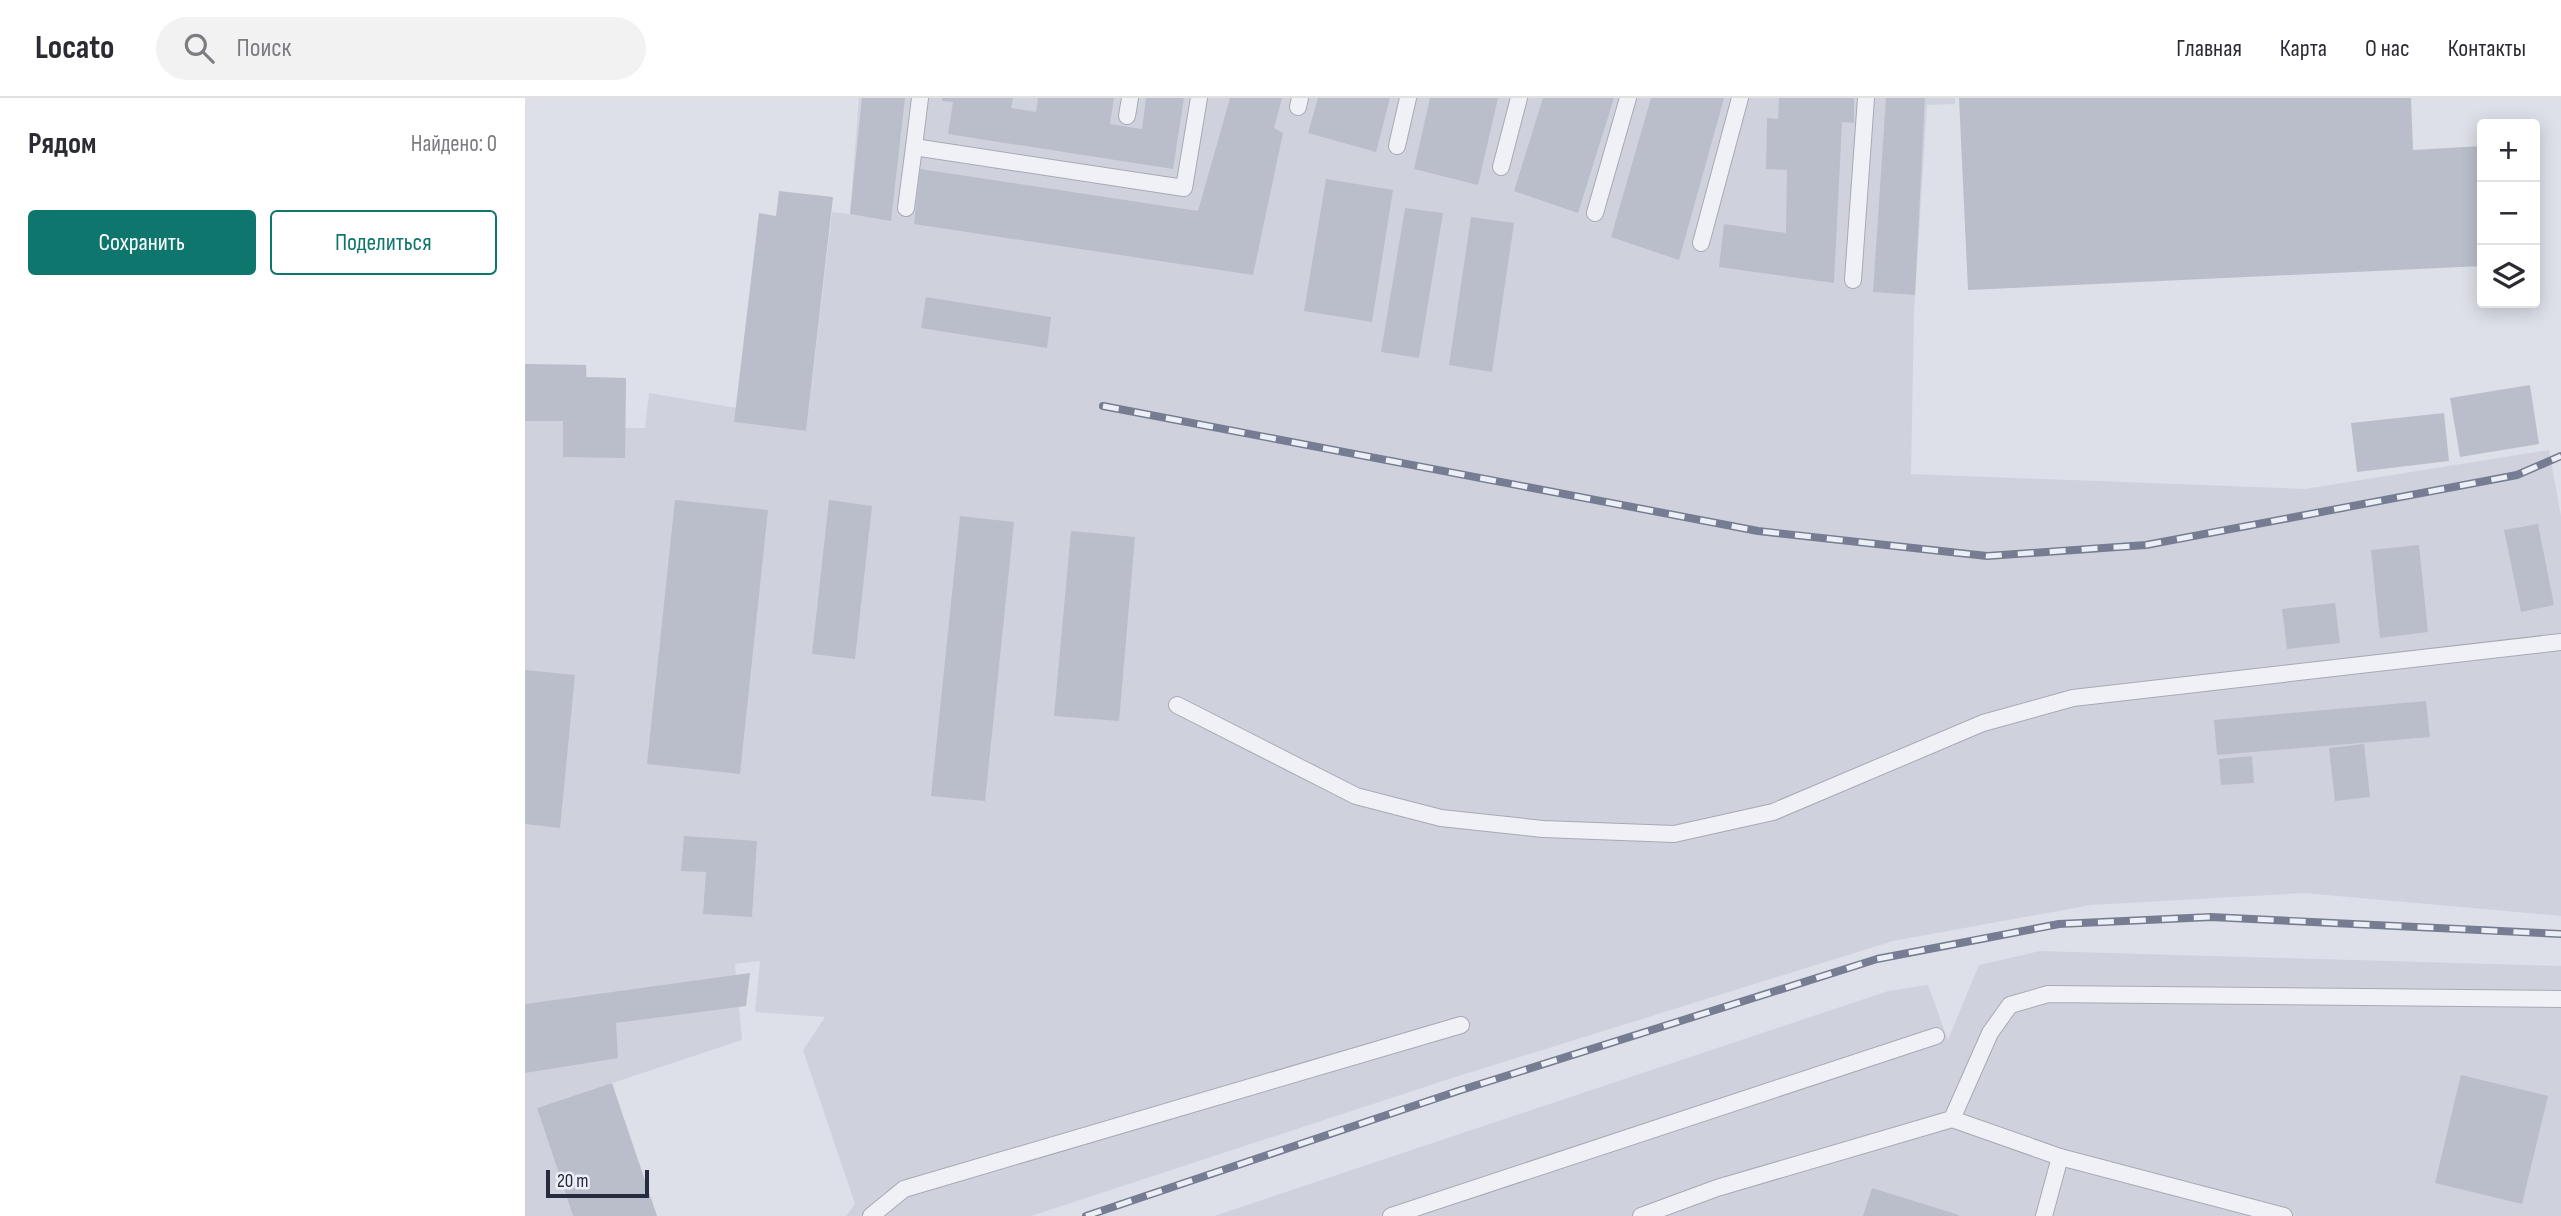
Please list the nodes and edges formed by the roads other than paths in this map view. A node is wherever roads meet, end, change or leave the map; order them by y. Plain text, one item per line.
1 (920, 98) edge
2 (1130, 98) edge
3 (1199, 98) edge
4 (1408, 98) edge
5 (1519, 98) edge
6 (1628, 98) edge
7 (1740, 98) edge
8 (1866, 98) edge
9 (1127, 116) dead end
10 (1397, 146) dead end
11 (913, 147) junction
12 (1501, 167) dead end
13 (906, 208) dead end
14 (1595, 213) dead end
15 (1701, 243) dead end
16 (1853, 281) dead end
17 (2561, 642) edge
18 (1177, 705) dead end
19 (2561, 999) edge
20 (1461, 1025) dead end
21 (1936, 1036) dead end
22 (1952, 1119) junction
23 (2060, 1157) junction
24 (871, 1216) edge
25 (1391, 1216) edge
26 (1641, 1216) edge
27 (2044, 1216) edge
28 (2284, 1216) edge

1 - 11 lane
2 - 9 lane
3 - 11 lane
4 - 10 lane
5 - 12 lane
6 - 14 lane
7 - 15 lane
8 - 16 lane
11 - 13 lane
17 - 18 lane
19 - 22 lane
20 - 24 lane
21 - 25 lane
22 - 23 lane
22 - 26 lane
23 - 27 lane
23 - 28 lane

